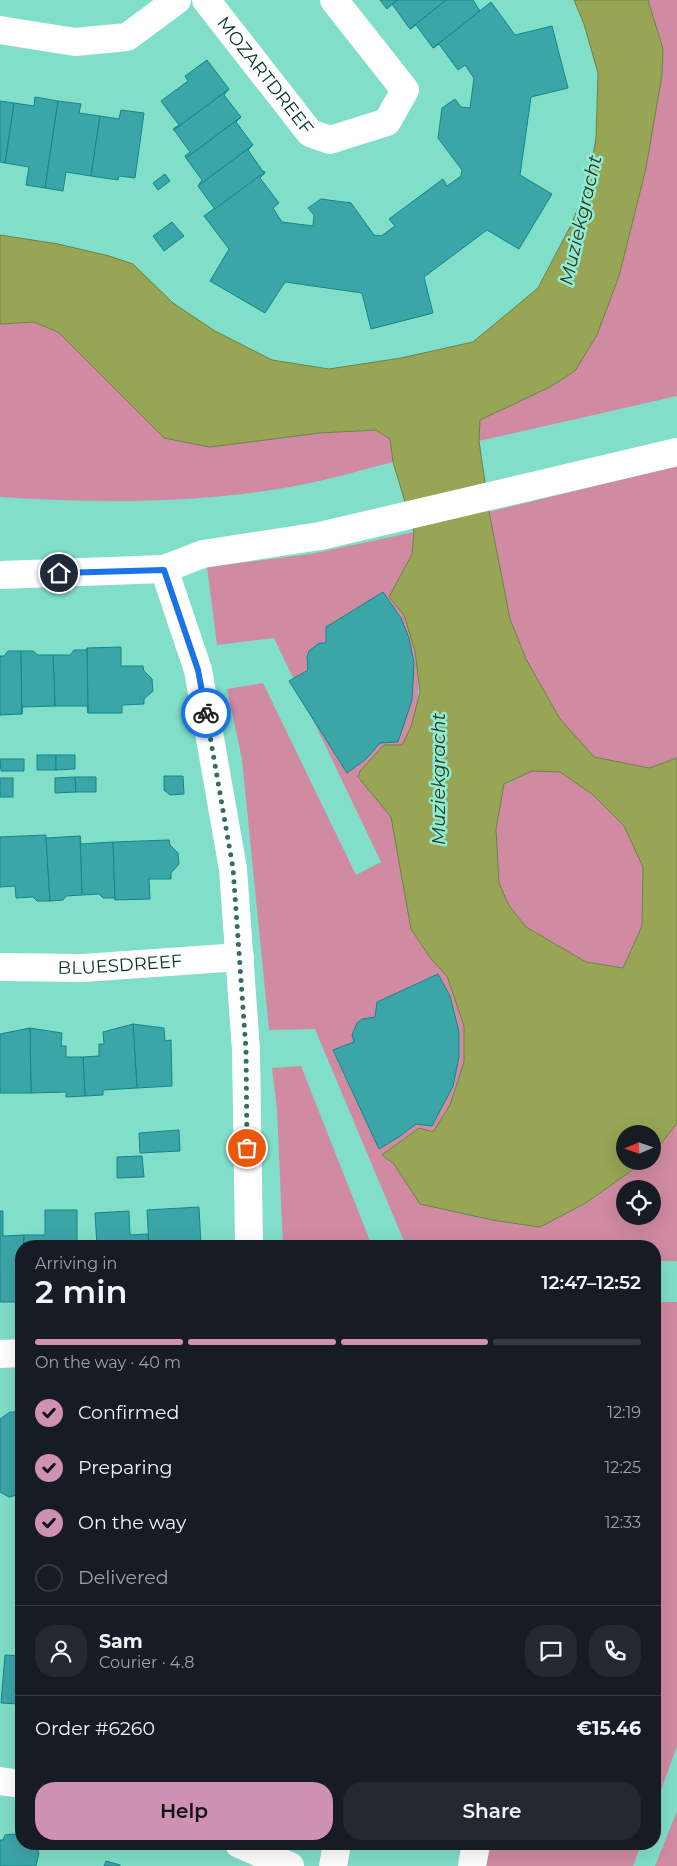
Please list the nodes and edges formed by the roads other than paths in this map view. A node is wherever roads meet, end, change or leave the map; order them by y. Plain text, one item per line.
1 (177, 0) edge
2 (206, 0) edge
3 (334, 0) edge
4 (0, 30) edge
5 (677, 452) edge
6 (164, 570) junction
7 (0, 575) edge
8 (240, 958) junction
9 (0, 967) edge
10 (249, 1240) edge
11 (15, 1353) edge
12 (0, 1354) edge
13 (0, 1781) edge
14 (15, 1783) edge
15 (253, 1850) edge
16 (336, 1850) edge
17 (475, 1850) edge
18 (290, 1866) edge
19 (333, 1866) edge
20 (472, 1866) edge

1 - 4 street
2 - 3 street, MOZARTDREEF
5 - 6 street
6 - 7 street
6 - 8 street
8 - 9 street, BLUESDREEF
8 - 10 street
11 - 12 street
13 - 14 street
15 - 18 street
16 - 19 street
17 - 20 street

